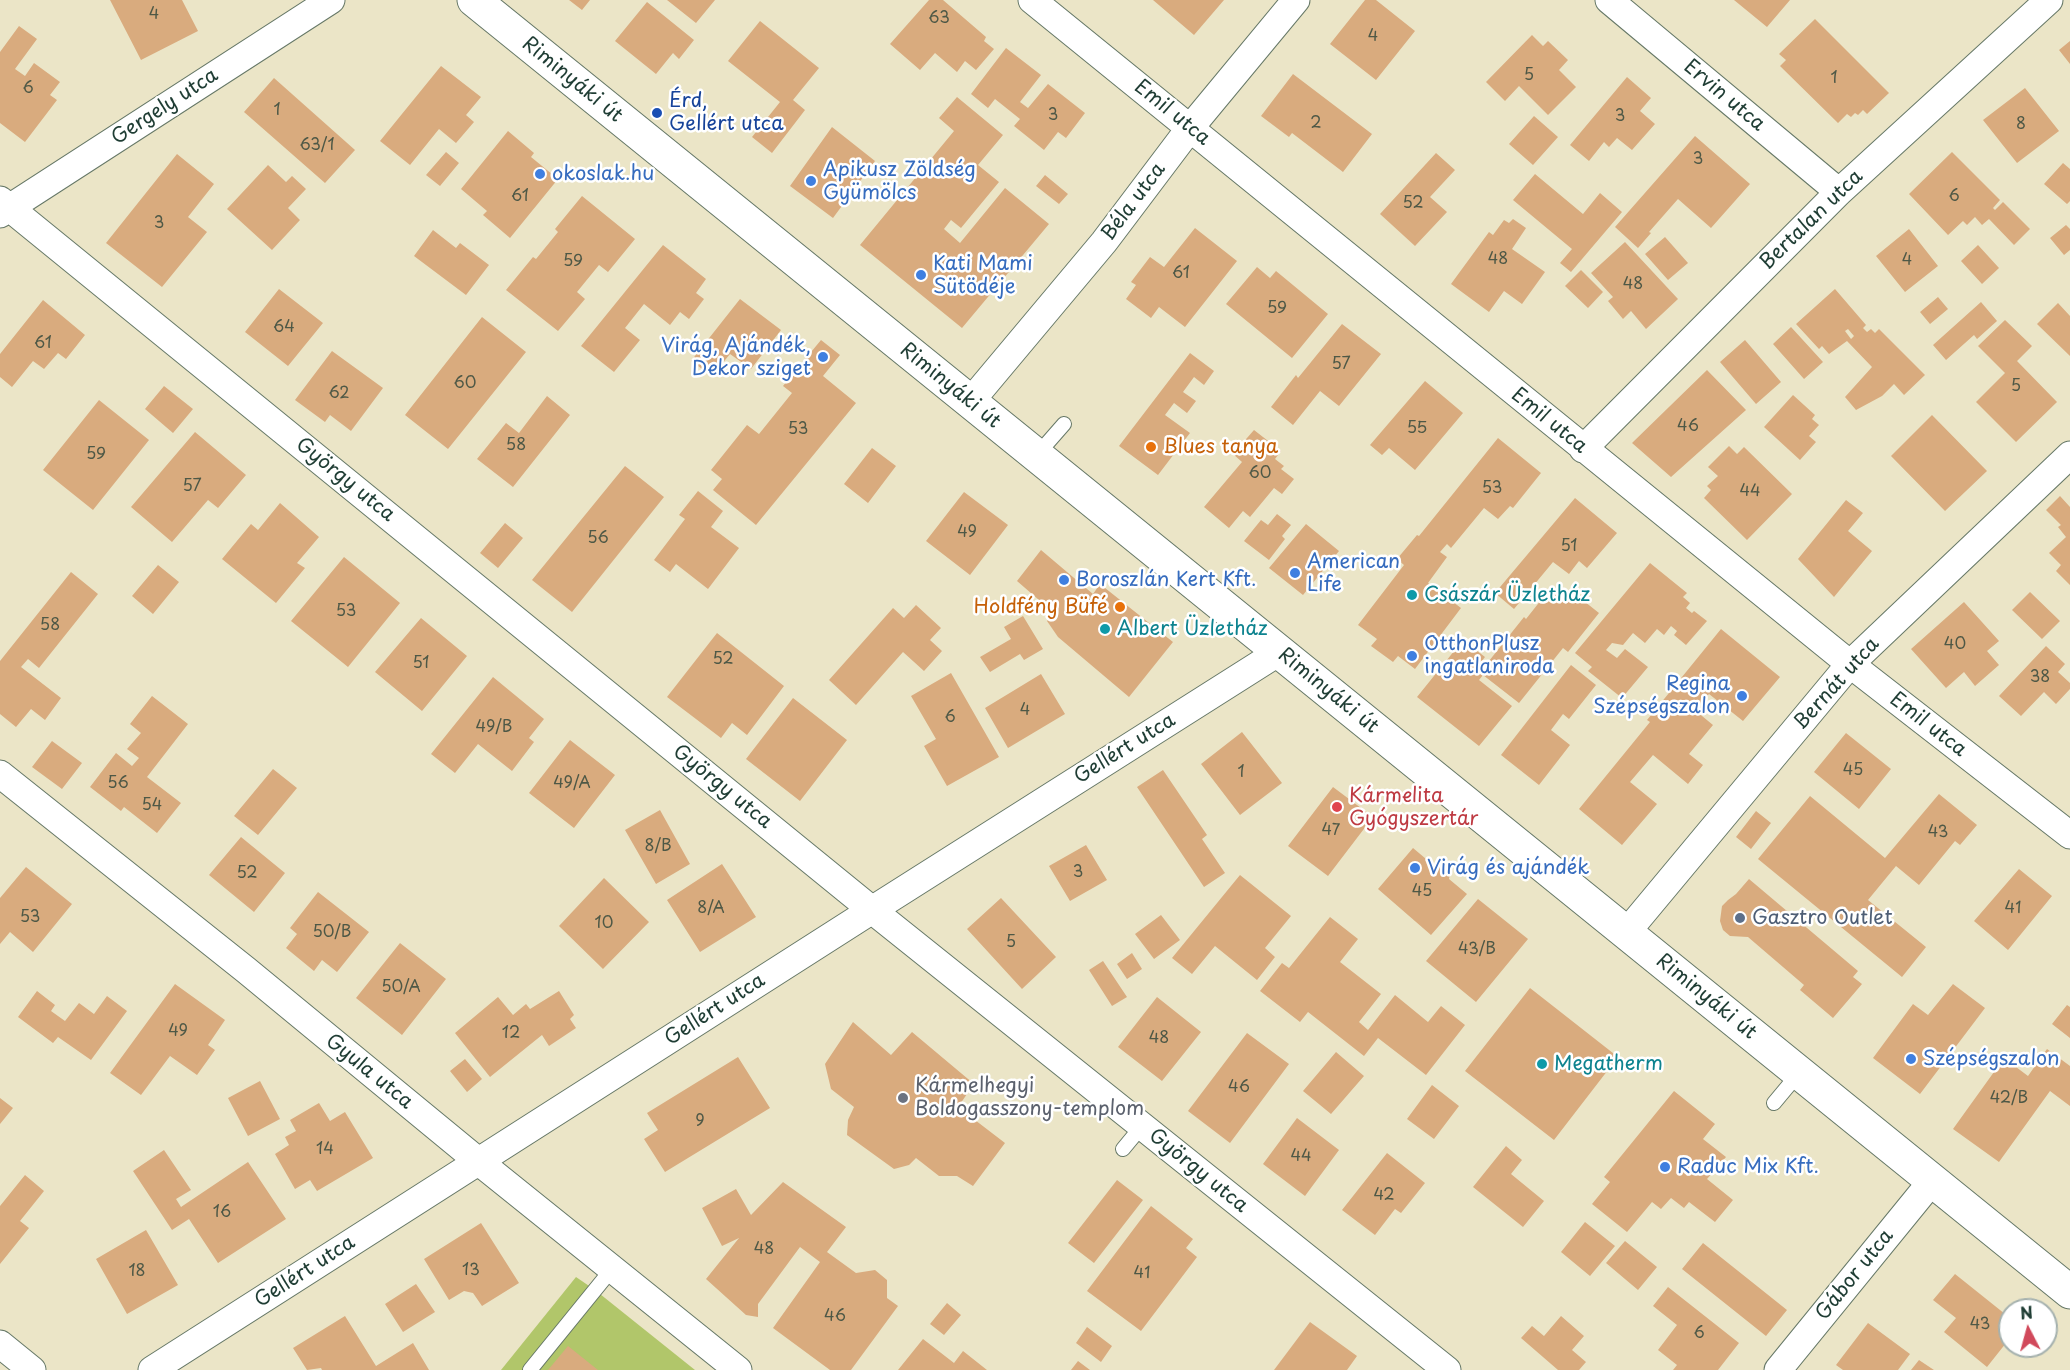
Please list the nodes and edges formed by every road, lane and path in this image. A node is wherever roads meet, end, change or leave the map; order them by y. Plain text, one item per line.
1 (330, 0) edge
2 (474, 0) edge
3 (1032, 0) edge
4 (1296, 0) edge
5 (1610, 0) edge
6 (2049, 0) edge
7 (1190, 128) junction
8 (1839, 192) junction
9 (3, 208) edge
10 (970, 402) junction
11 (1064, 424) dead end
12 (1583, 449) junction
13 (2070, 455) edge
14 (1036, 456) junction
15 (1279, 652) junction
16 (1850, 664) junction
17 (0, 774) edge
18 (2070, 835) edge
19 (872, 910) junction
20 (1626, 933) junction
21 (1800, 1073) junction
22 (1774, 1103) dead end
23 (1142, 1126) junction
24 (1123, 1149) dead end
25 (478, 1161) junction
26 (1932, 1181) junction
27 (612, 1269) junction
28 (2070, 1292) edge
29 (0, 1344) edge
30 (32, 1370) edge
31 (152, 1370) edge
32 (530, 1370) edge
33 (738, 1370) edge
34 (1447, 1370) edge
35 (1778, 1370) edge

1 - 9 street, Gergely utca
2 - 10 main road, Riminyáki út
3 - 7 street, Emil utca
4 - 7 street, Béla utca
5 - 8 street, Ervin utca
6 - 8 street, Bertalan utca
7 - 10 street, Béla utca
7 - 12 street, Emil utca
8 - 12 street, Bertalan utca
9 - 19 street, György utca
10 - 14 main road, Riminyáki út
11 - 14 lane
12 - 16 street, Emil utca
13 - 16 street, Bernát utca
14 - 15 main road, Riminyáki út
15 - 19 street, Gellért utca
15 - 20 main road, Riminyáki út
16 - 18 street, Emil utca
16 - 20 street, Bernát utca
17 - 25 street, Gyula utca
19 - 23 street, György utca
19 - 25 street, Gellért utca
20 - 21 main road, Riminyáki út
21 - 22 lane
21 - 26 main road, Riminyáki út
23 - 24 lane
23 - 34 street, György utca
25 - 27 street, Gyula utca
25 - 31 street, Gellért utca
26 - 28 main road, Riminyáki út
26 - 35 street, Gábor utca
27 - 32 lane
27 - 33 street, Gyula utca
29 - 30 street

